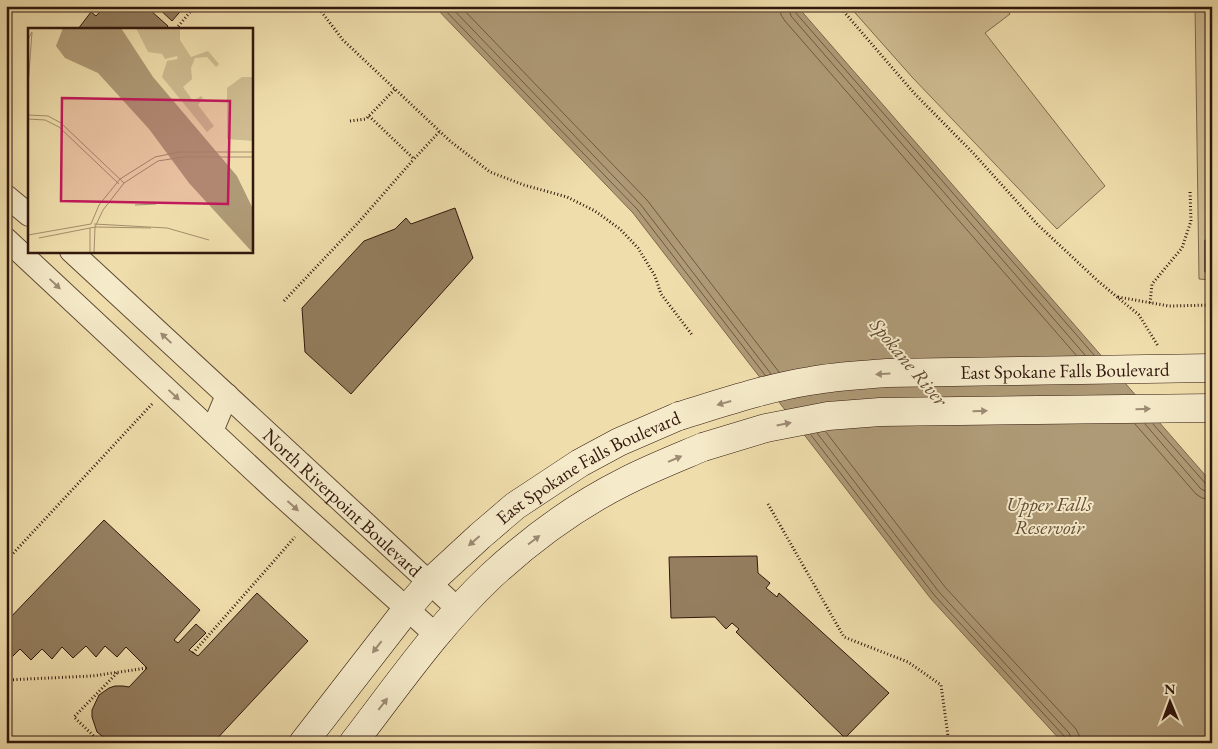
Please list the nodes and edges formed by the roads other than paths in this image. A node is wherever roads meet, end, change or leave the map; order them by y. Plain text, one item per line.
1 (6, 196) edge
2 (28, 214) edge
3 (6, 239) edge
4 (72, 252) edge
5 (34, 256) edge
6 (1212, 368) edge
7 (227, 395) junction
8 (1212, 408) edge
9 (212, 431) junction
10 (429, 583) junction
11 (407, 609) junction
12 (459, 610) junction
13 (436, 635) junction
14 (304, 743) edge
15 (354, 743) edge

1 - 2 street
3 - 5 street, North Riverpoint Boulevard
7 -> 4 street, North Riverpoint Boulevard
5 -> 9 street, North Riverpoint Boulevard
6 -> 10 main road, East Spokane Falls Boulevard, bridge
7 - 9 street
7 - 10 street, North Riverpoint Boulevard
12 -> 8 main road, East Spokane Falls Boulevard, bridge
9 -> 11 street, North Riverpoint Boulevard
10 - 11 main road, East Spokane Falls Boulevard
10 - 12 street, North Riverpoint Boulevard
11 - 13 street, North Riverpoint Boulevard
11 -> 14 main road, East Spokane Falls Boulevard
12 - 13 main road, East Spokane Falls Boulevard
15 -> 13 main road, East Spokane Falls Boulevard

